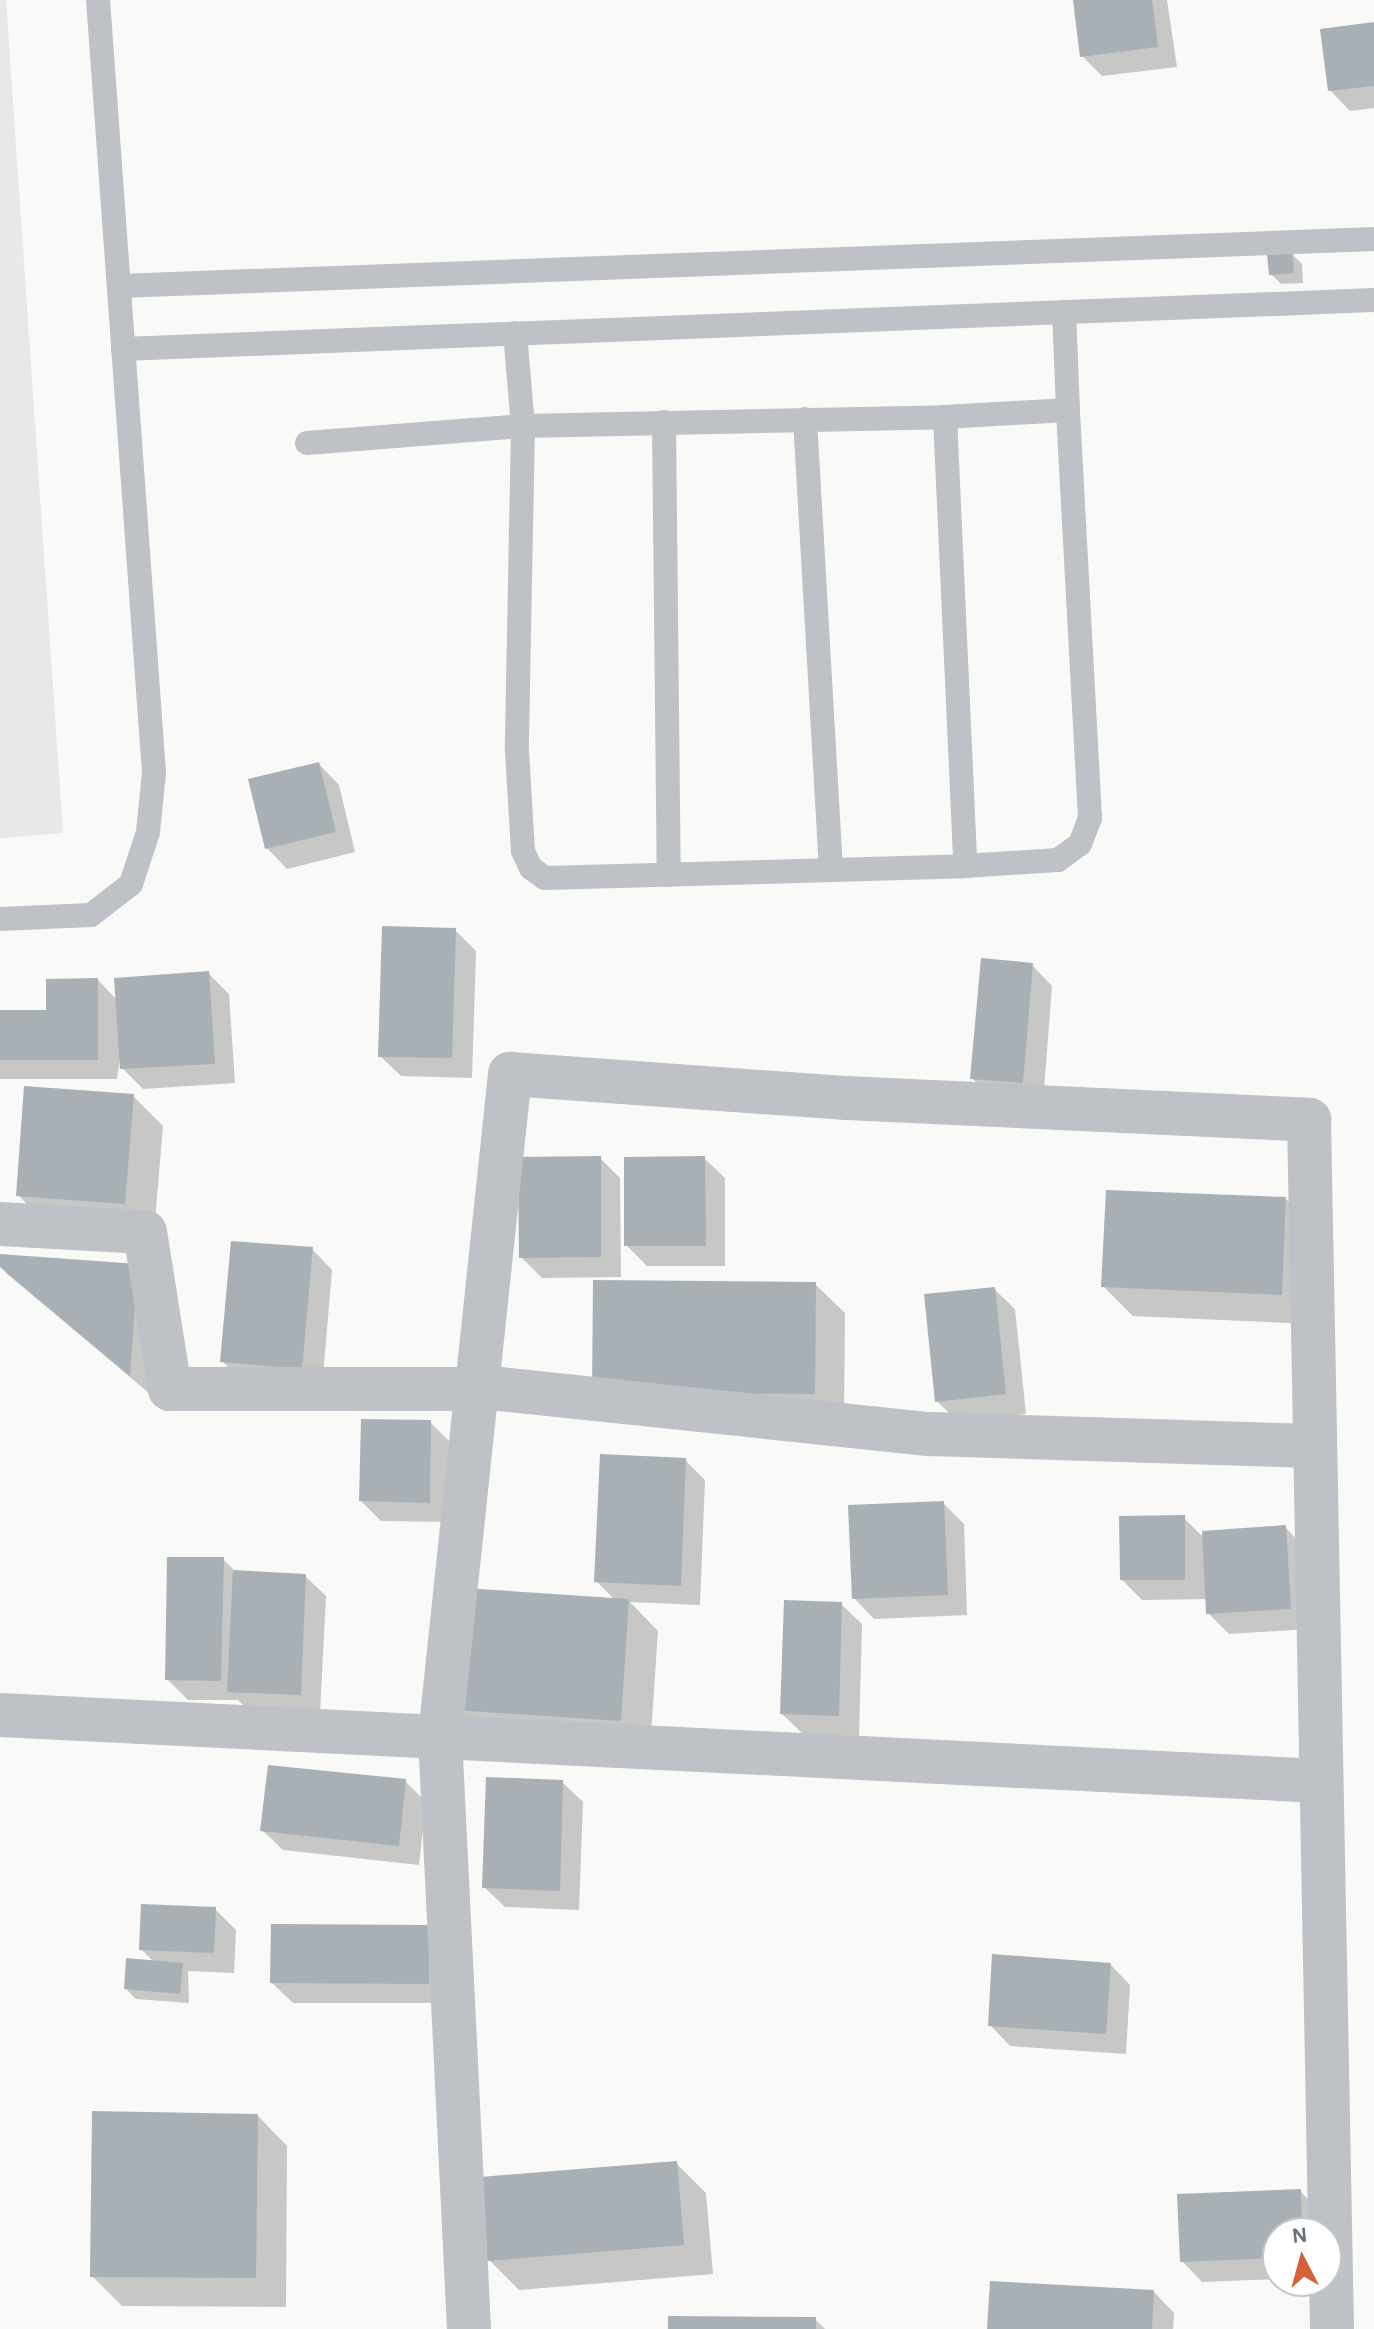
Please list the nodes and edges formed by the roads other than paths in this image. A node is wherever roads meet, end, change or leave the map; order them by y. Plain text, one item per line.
1 (98, 0) edge
2 (1374, 239) edge
3 (119, 286) junction
4 (1374, 300) edge
5 (1064, 312) junction
6 (515, 333) junction
7 (123, 349) junction
8 (1068, 410) junction
9 (945, 417) junction
10 (805, 419) junction
11 (664, 422) junction
12 (523, 426) junction
13 (307, 443) dead end
14 (965, 866) junction
15 (831, 868) junction
16 (669, 875) junction
17 (0, 919) edge
18 (0, 1224) edge
19 (480, 1389) junction
20 (1313, 1446) junction
21 (0, 1715) edge
22 (440, 1736) junction
23 (1319, 1781) junction
24 (469, 2329) edge
25 (1332, 2329) edge

1 - 3 lane
2 - 3 lane
3 - 7 lane
4 - 5 lane
5 - 6 lane
5 - 8 lane
6 - 7 lane
6 - 12 lane
7 - 17 lane
8 - 9 lane
8 - 14 lane
9 - 10 lane
9 - 14 lane
10 - 11 lane
10 - 15 lane
11 - 12 lane
11 - 16 lane
12 - 13 lane
12 - 16 lane
14 - 15 lane
15 - 16 lane
18 - 19 street
19 - 20 street
19 - 20 street
19 - 22 street
20 - 23 street
21 - 22 street
22 - 23 street
22 - 24 street
23 - 25 street

